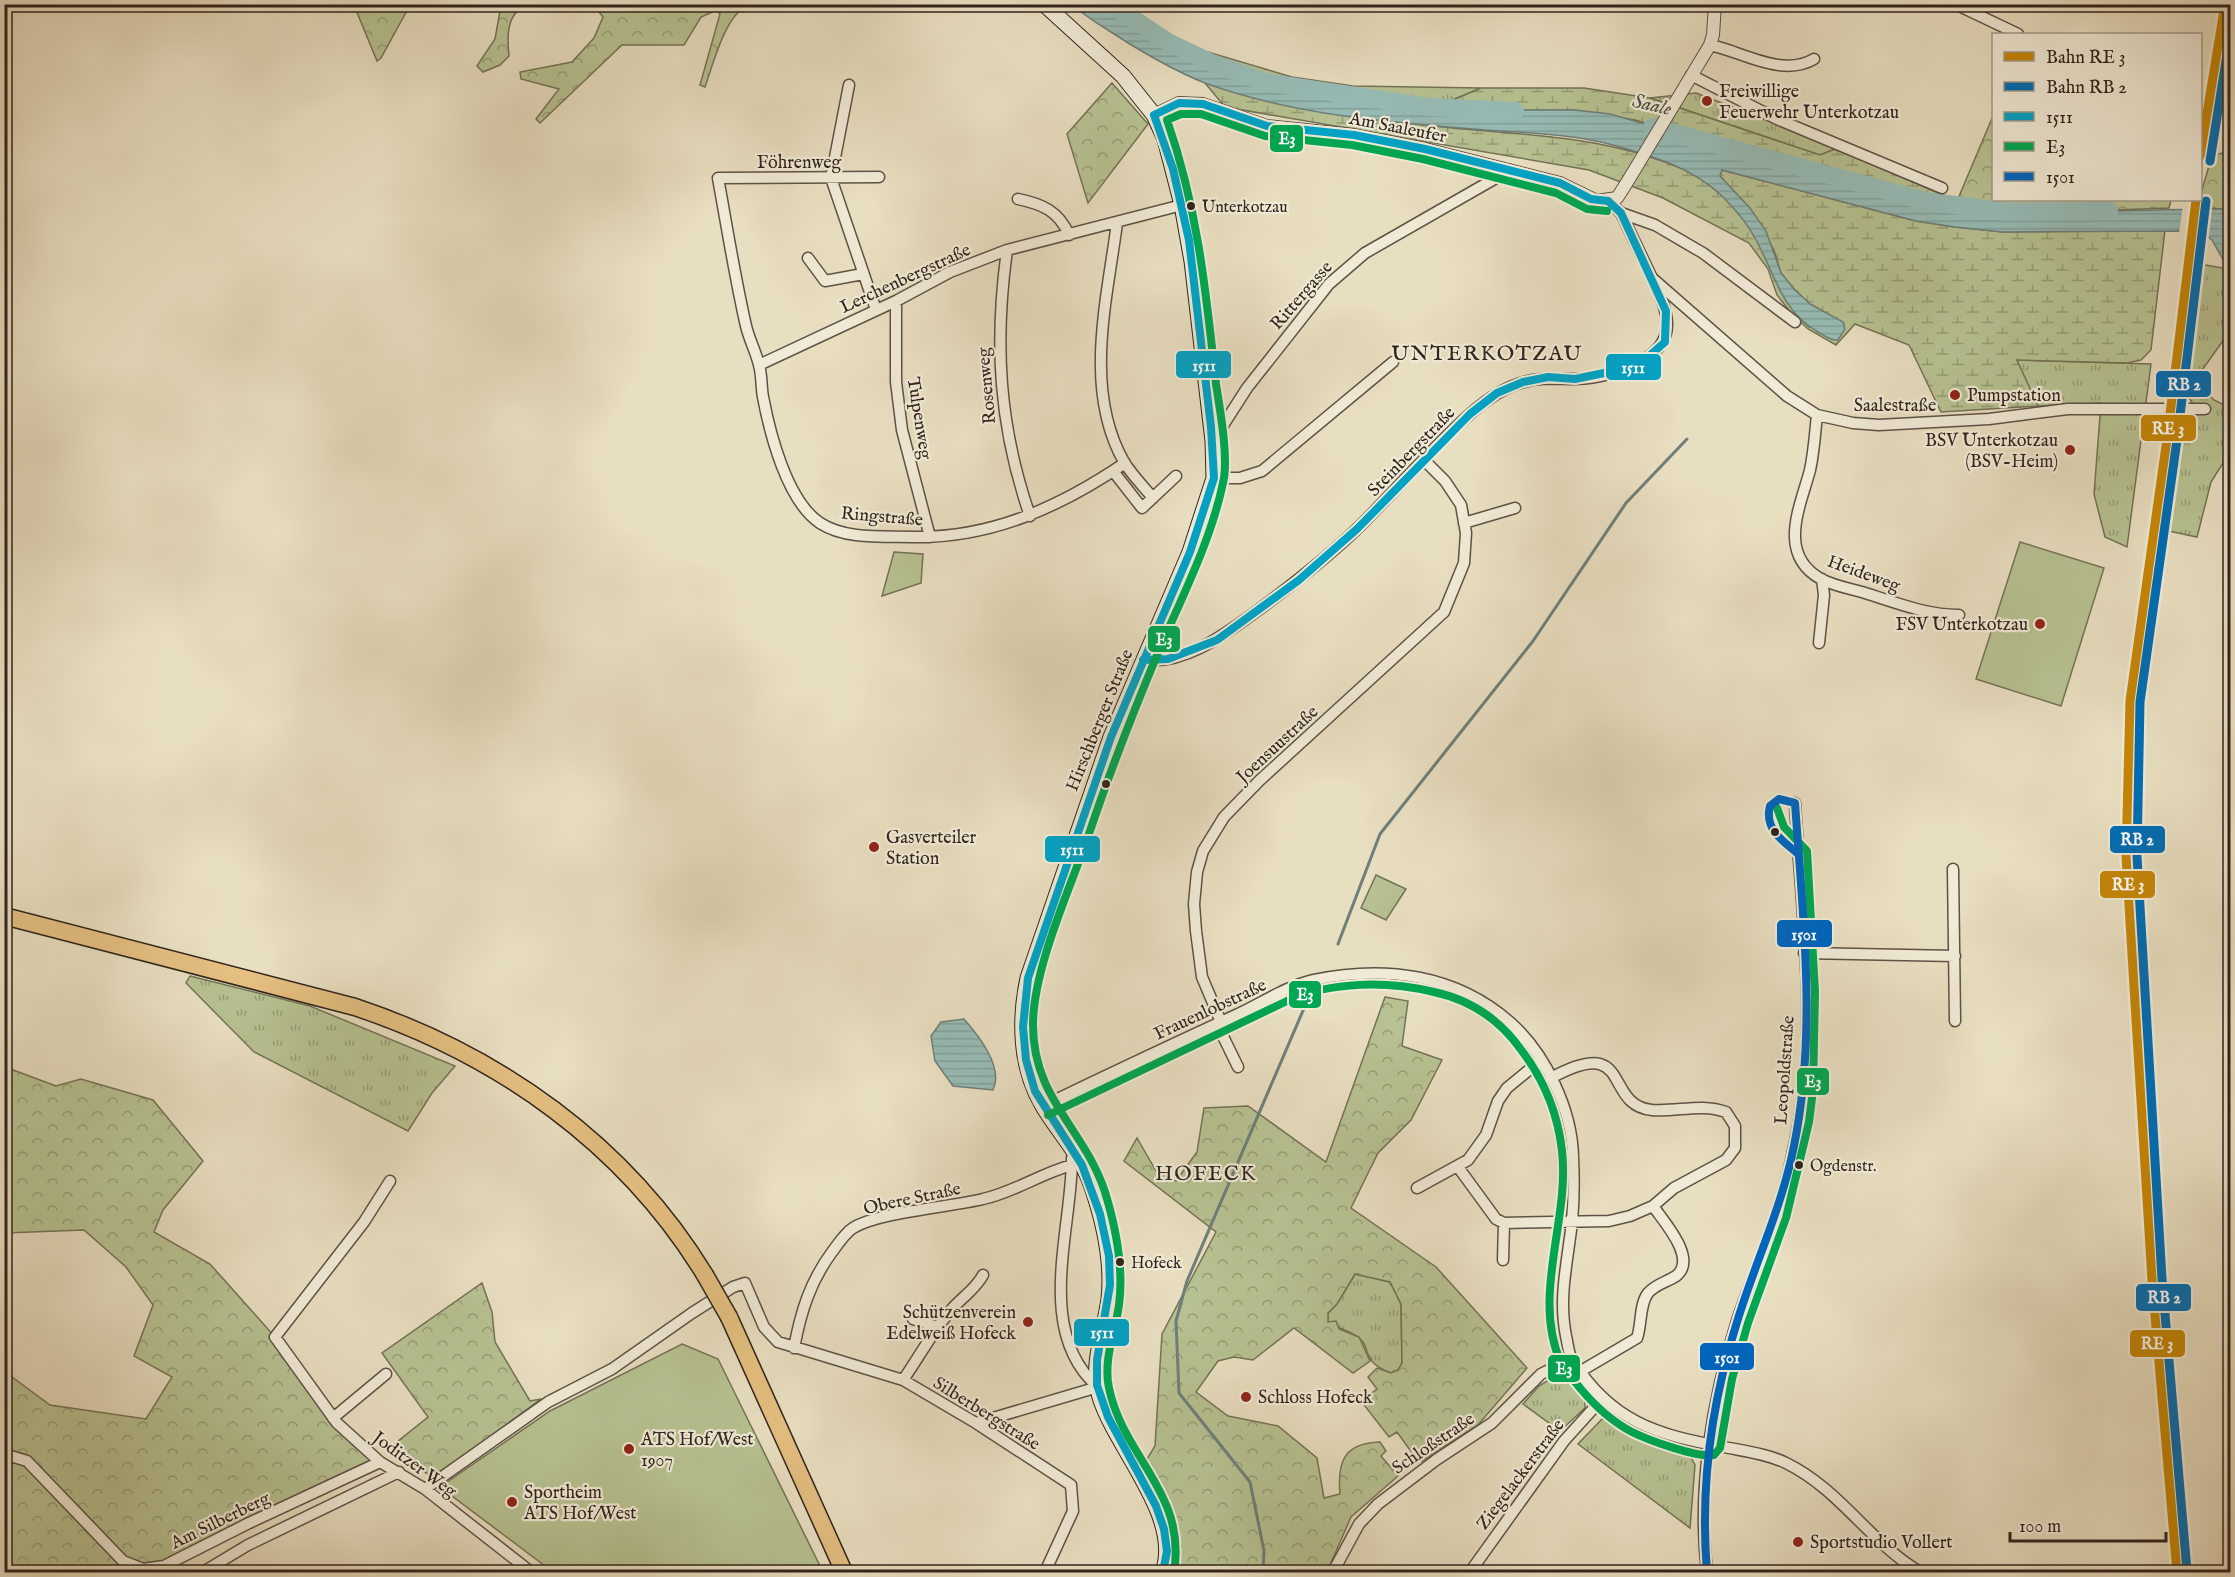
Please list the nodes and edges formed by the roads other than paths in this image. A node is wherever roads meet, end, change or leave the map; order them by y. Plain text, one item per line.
1 (1044, 4) edge
2 (1715, 4) edge
3 (1955, 4) edge
4 (2016, 33) edge
5 (1710, 45) junction
6 (1814, 60) dead end
7 (1691, 75) junction
8 (849, 85) dead end
9 (2202, 107) edge
10 (2229, 111) edge
11 (1154, 115) junction
12 (1510, 170) junction
13 (879, 177) dead end
14 (718, 178) joint
15 (831, 178) junction
16 (1942, 188) dead end
17 (1018, 200) dead end
18 (1608, 201) junction
19 (1182, 205) junction
20 (1620, 213) junction
21 (1117, 223) junction
22 (1069, 235) junction
23 (1006, 250) junction
24 (808, 258) dead end
25 (863, 274) junction
26 (1652, 278) junction
27 (896, 301) junction
28 (876, 310) junction
29 (1795, 322) dead end
30 (1393, 362) dead end
31 (759, 364) junction
32 (2205, 410) dead end
33 (1816, 415) junction
34 (1214, 438) junction
35 (1425, 461) junction
36 (1125, 463) junction
37 (1113, 471) junction
38 (1176, 476) dead end
39 (1214, 478) junction
40 (1153, 498) junction
41 (1515, 508) dead end
42 (1030, 516) junction
43 (1464, 523) junction
44 (930, 537) junction
45 (1822, 579) junction
46 (1959, 615) dead end
47 (1819, 643) dead end
48 (1143, 660) junction
49 (1795, 803) dead end
50 (1953, 868) dead end
51 (4, 916) edge
52 (1804, 953) junction
53 (1955, 956) junction
54 (1955, 1021) dead end
55 (1219, 1023) junction
56 (1541, 1060) junction
57 (1238, 1067) dead end
58 (1551, 1078) junction
59 (1043, 1106) junction
60 (1071, 1146) junction
61 (1072, 1165) junction
62 (1458, 1167) junction
63 (390, 1181) dead end
64 (1417, 1188) dead end
65 (1653, 1206) junction
66 (1572, 1221) junction
67 (1504, 1223) junction
68 (1503, 1260) dead end
69 (983, 1275) dead end
70 (913, 1318) dead end
71 (937, 1327) junction
72 (794, 1348) junction
73 (1571, 1359) junction
74 (1581, 1371) junction
75 (386, 1374) dead end
76 (903, 1380) junction
77 (1098, 1387) junction
78 (1601, 1400) junction
79 (333, 1418) junction
80 (976, 1423) junction
81 (1710, 1445) junction
82 (4, 1454) edge
83 (380, 1462) junction
84 (399, 1472) junction
85 (425, 1489) junction
86 (203, 1572) edge
87 (531, 1572) edge
88 (844, 1572) edge
89 (1046, 1572) edge
90 (1163, 1572) edge
91 (1334, 1572) edge
92 (1470, 1572) edge
93 (1707, 1572) edge
94 (1920, 1572) edge

1 - 11 main road, Hirschberger Straße
2 - 5 street
3 - 4 street
5 - 6 street
5 - 7 street
7 - 16 street
7 - 18 street
8 - 15 street
9 - 10 street
11 - 12 street, Am Saaleufer
11 - 19 main road, Hirschberger Straße
12 - 18 street, Am Saaleufer
12 - 34 street, Rittergasse
13 - 15 street, Föhrenweg
14 - 15 street, Föhrenweg
14 - 31 street, Ringstraße
15 - 25 street
17 - 22 street
18 - 20 street, Saalestraße
19 - 21 street, Lerchenbergstraße
19 - 34 main road, Hirschberger Straße
20 - 26 street, Saalestraße
20 - 29 street
21 - 22 street, Lerchenbergstraße
21 - 36 street
22 - 23 street, Lerchenbergstraße
23 - 27 street, Lerchenbergstraße
23 - 42 street, Rosenweg
24 - 25 street
25 - 28 street
26 - 33 street, Saalestraße
26 - 35 street, Steinbergstraße
27 - 28 street, Lerchenbergstraße
27 - 44 street, Tulpenweg
28 - 31 street, Lerchenbergstraße
30 - 39 street
31 - 44 street, Ringstraße
32 - 33 street, Saalestraße
33 - 45 street, Heideweg
34 - 39 main road, Hirschberger Straße
35 - 43 street, Joensuustraße
35 - 48 street, Steinbergstraße
36 - 37 street, Ringstraße
36 - 40 street
37 - 40 street
37 - 42 street, Ringstraße
38 - 40 street
39 - 48 main road, Hirschberger Straße
41 - 43 street
42 - 44 street, Ringstraße
43 - 55 street, Joensuustraße
45 - 46 street, Heideweg
45 - 47 street
48 - 59 main road, Hirschberger Straße
49 - 52 street, Leopoldstraße
50 - 53 street
51 - 88 main road, bridge
52 - 53 street
52 - 81 street, Leopoldstraße
53 - 54 street
55 - 56 street, Frauenlobstraße
55 - 57 street, Joensuustraße
55 - 59 street, Frauenlobstraße
56 - 58 street, Frauenlobstraße
56 - 62 street
58 - 65 street
58 - 66 street, Frauenlobstraße
59 - 60 main road, Hirschberger Straße
60 - 61 street
60 - 77 main road, Hirschberger Straße
61 - 72 street, Obere Straße
61 - 77 street
62 - 64 street
62 - 67 street
63 - 79 street, Joditzer Weg
65 - 66 street
65 - 74 street
66 - 67 street
66 - 73 street, Frauenlobstraße
67 - 68 street
69 - 71 street
70 - 71 street
71 - 76 street
72 - 76 street, Silberbergstraße
72 - 85 street, Silberbergstraße
73 - 74 street
73 - 91 street, Schloßstraße
74 - 78 street
75 - 79 street
76 - 80 street, Silberbergstraße
77 - 80 street
77 - 90 main road, Hirschberger Straße
78 - 81 street
78 - 92 street, Ziegelackerstraße
79 - 83 street, Joditzer Weg
80 - 89 street, Silberbergstraße
81 - 93 street, Leopoldstraße
81 - 94 street
82 - 83 street, Am Silberberg
83 - 84 street, Joditzer Weg
84 - 85 street, Joditzer Weg
84 - 86 street
85 - 87 street, Joditzer Weg

